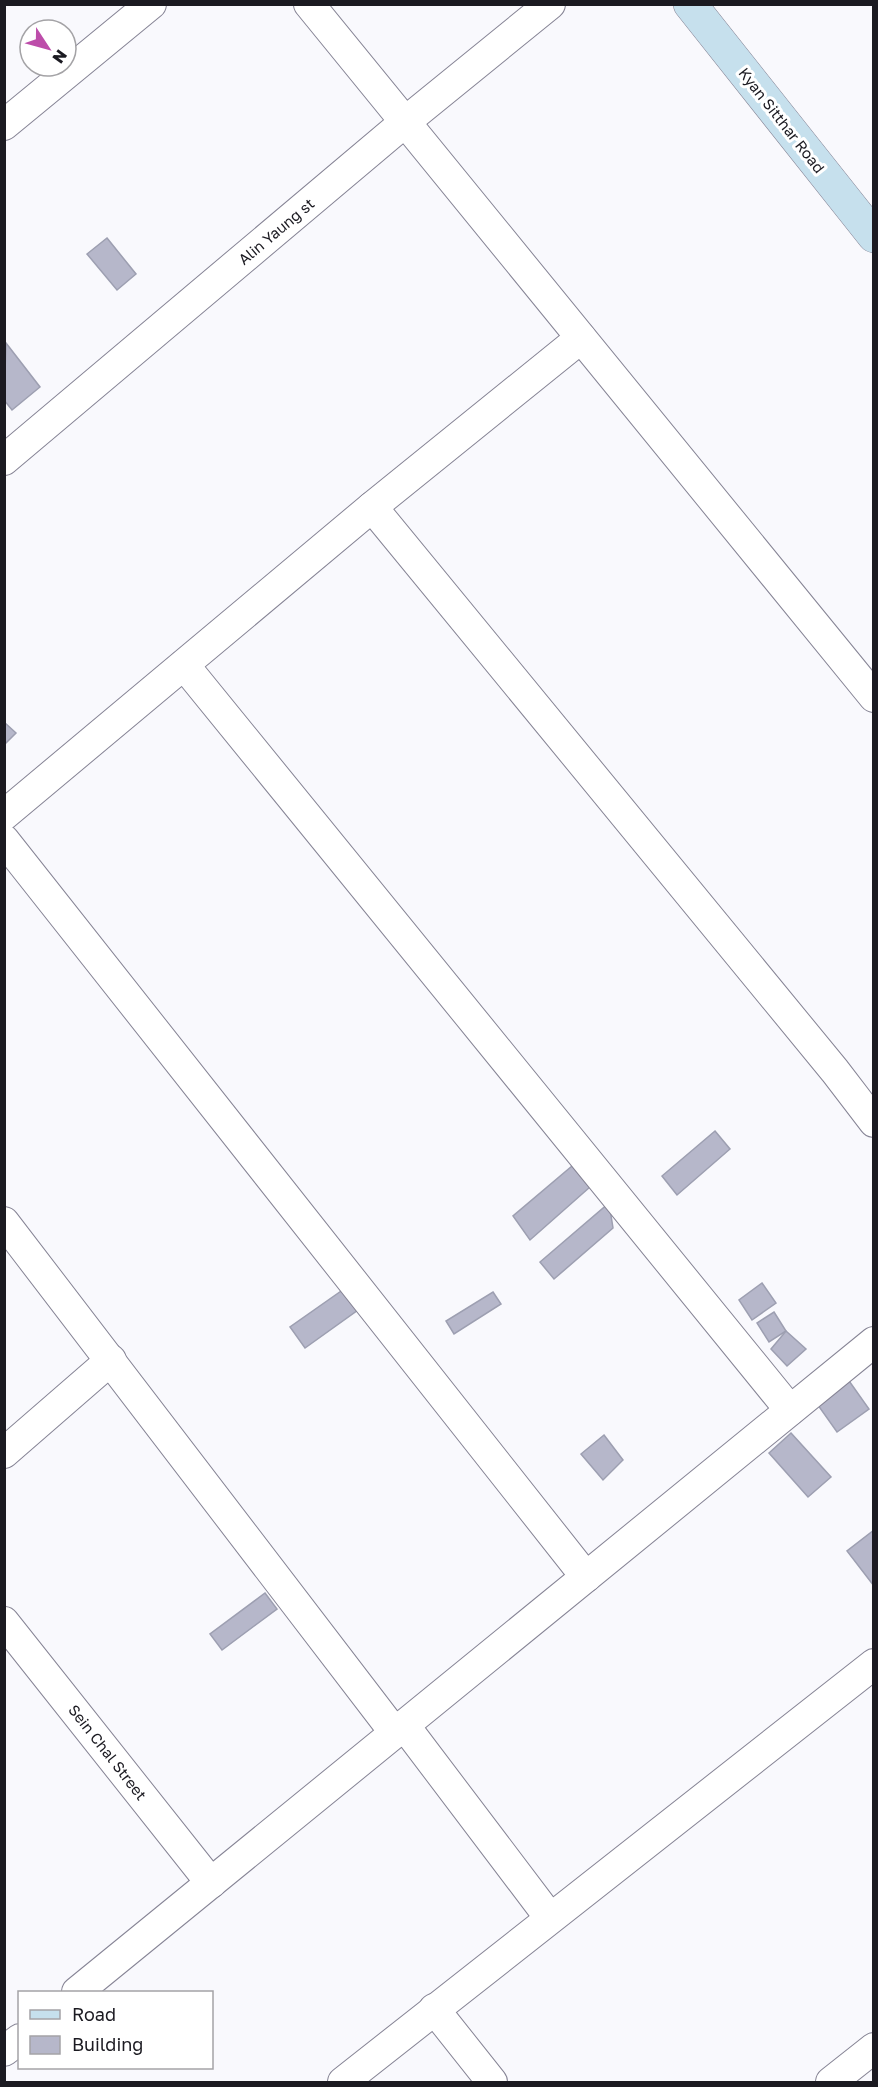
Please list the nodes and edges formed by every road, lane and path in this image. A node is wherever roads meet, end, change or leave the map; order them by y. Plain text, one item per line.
1 (151, 4) edge
2 (309, 4) edge
3 (550, 4) edge
4 (690, 4) edge
5 (405, 122) junction
6 (4, 125) edge
7 (873, 236) edge
8 (581, 338) junction
9 (4, 460) edge
10 (372, 507) junction
11 (183, 665) junction
12 (873, 697) edge
13 (4, 815) edge
14 (4, 840) edge
15 (873, 1122) edge
16 (4, 1222) edge
17 (873, 1342) edge
18 (111, 1360) junction
19 (790, 1410) junction
20 (4, 1453) edge
21 (586, 1577) junction
22 (4, 1622) edge
23 (873, 1664) edge
24 (400, 1729) junction
25 (211, 1883) junction
26 (550, 1918) junction
27 (78, 1991) edge
28 (434, 2009) junction
29 (873, 2048) edge
30 (841, 2080) edge
31 (343, 2082) edge
32 (492, 2082) edge

1 - 6 street
2 - 5 street
3 - 5 street, Alin Yaung st
4 - 7 main road, Kyan Sitthar Road
5 - 8 street
5 - 9 street, Alin Yaung st
8 - 10 street
8 - 12 street
10 - 11 street
10 - 15 street
11 - 13 street
11 - 19 street
14 - 21 street
16 - 18 street
17 - 19 street
18 - 20 street
18 - 24 street
19 - 21 street
21 - 24 street
22 - 25 street, Sein Chal Street
23 - 26 street
24 - 25 street
24 - 26 street
25 - 27 street
26 - 28 street
28 - 31 street
28 - 32 street
29 - 30 street

